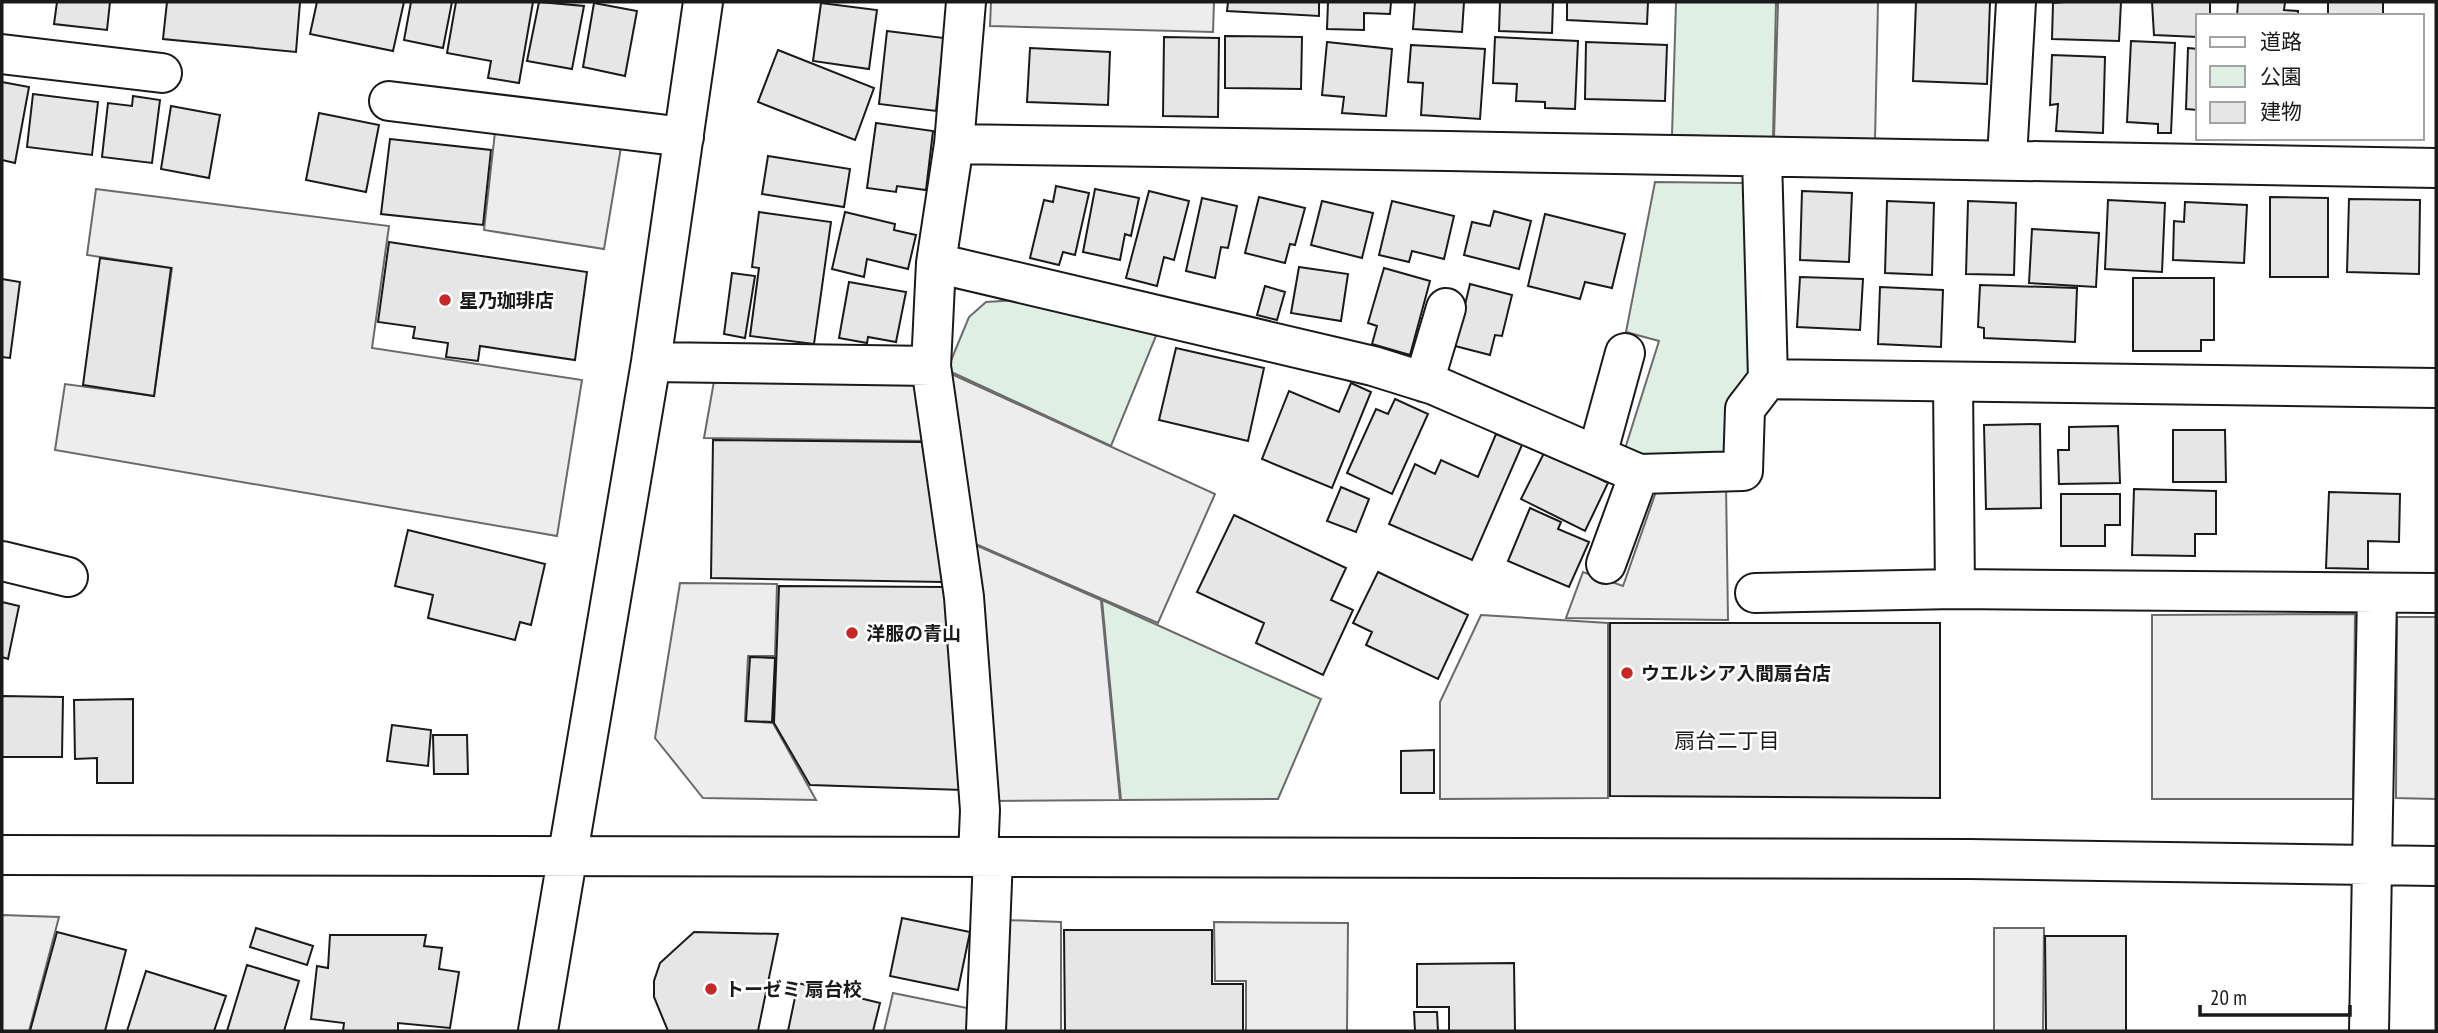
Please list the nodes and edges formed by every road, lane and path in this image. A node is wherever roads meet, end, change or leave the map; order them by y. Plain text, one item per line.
1 (702, 2) edge
2 (966, 2) edge
3 (2015, 2) edge
4 (2, 54) edge
5 (162, 73) dead end
6 (388, 101) dead end
7 (684, 137) junction
8 (954, 144) junction
9 (1762, 158) junction
10 (2007, 158) junction
11 (2436, 168) edge
12 (936, 263) junction
13 (1446, 308) dead end
14 (1625, 353) dead end
15 (651, 362) junction
16 (931, 366) junction
17 (1768, 380) junction
18 (1424, 382) junction
19 (1953, 384) junction
20 (2436, 388) edge
21 (1597, 455) junction
22 (1639, 474) junction
23 (2, 561) edge
24 (1606, 564) dead end
25 (68, 577) dead end
26 (1955, 589) junction
27 (1755, 593) dead end
28 (2436, 593) edge
29 (2377, 594) junction
30 (2, 855) edge
31 (566, 856) junction
32 (986, 857) junction
33 (2371, 866) junction
34 (2436, 866) edge
35 (538, 1031) edge
36 (986, 1031) edge
37 (2369, 1031) edge

1 - 7 street
2 - 8 street
3 - 10 street
4 - 5 street
6 - 7 street
7 - 15 street
8 - 9 street
8 - 12 street
9 - 10 street
9 - 17 street
10 - 11 street
12 - 16 street
12 - 18 street
13 - 18 street
14 - 21 street
15 - 16 street
15 - 31 street
16 - 32 street
17 - 19 street
17 - 22 street
18 - 21 street
19 - 20 street
19 - 26 street
21 - 22 street
22 - 24 street
23 - 25 street
26 - 27 street
26 - 29 street
28 - 29 street
29 - 33 street
30 - 31 street
31 - 32 street
31 - 35 street
32 - 33 street
32 - 36 street
33 - 34 street
33 - 37 street

